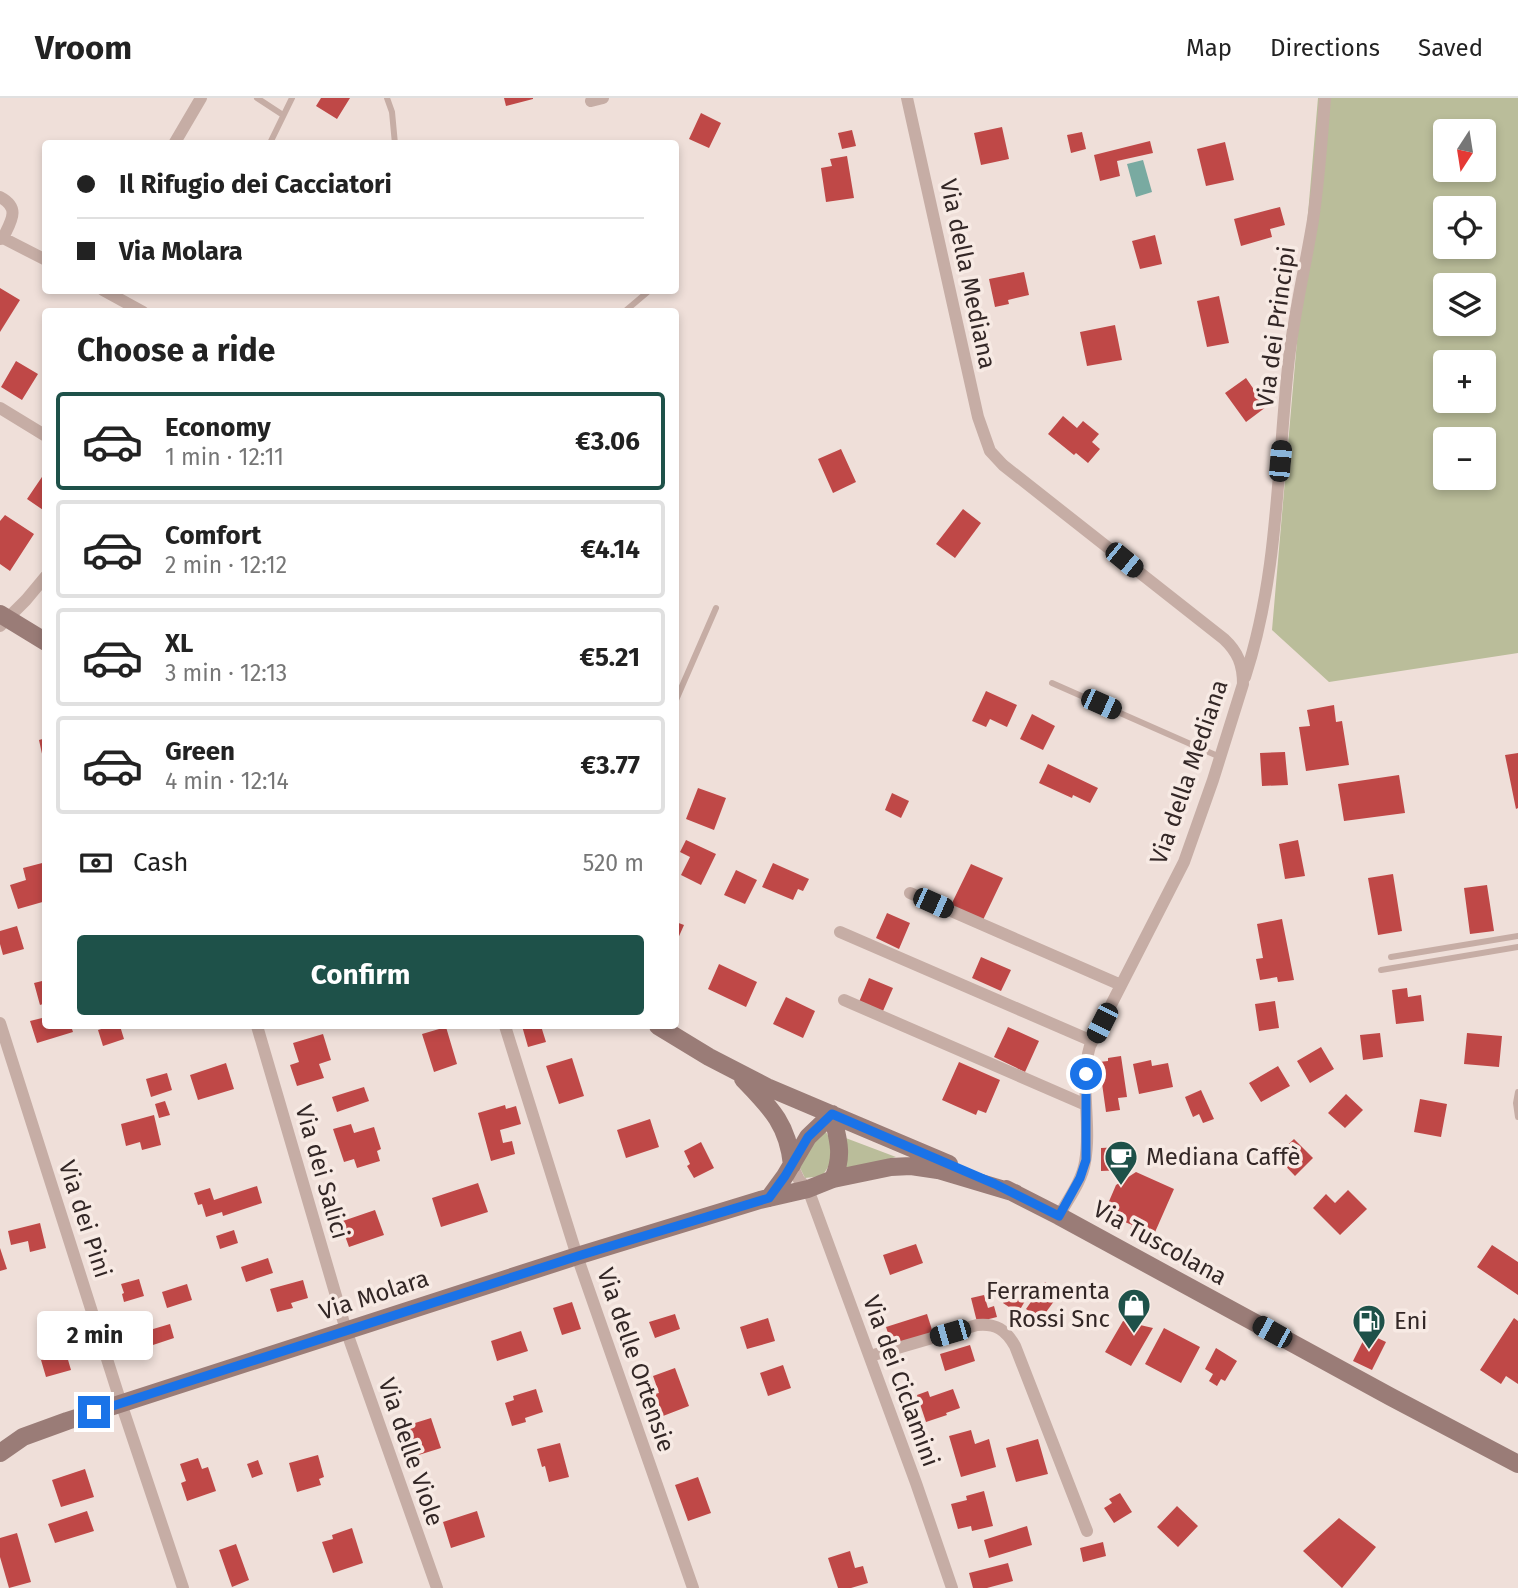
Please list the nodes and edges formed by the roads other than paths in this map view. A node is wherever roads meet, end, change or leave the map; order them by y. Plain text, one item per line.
1 (201, 98) edge
2 (257, 98) edge
3 (292, 98) edge
4 (387, 98) edge
5 (907, 98) edge
6 (1325, 98) edge
7 (283, 115) junction
8 (176, 140) edge
9 (271, 140) edge
10 (395, 140) edge
11 (0, 197) edge
12 (1, 238) edge
13 (42, 258) edge
14 (110, 294) edge
15 (645, 294) edge
16 (136, 308) edge
17 (629, 308) edge
18 (0, 408) edge
19 (42, 434) edge
20 (42, 580) edge
21 (716, 608) dead end
22 (3, 619) edge
23 (42, 640) edge
24 (1052, 683) dead end
25 (1243, 684) junction
26 (679, 693) edge
27 (1221, 757) junction
28 (910, 893) dead end
29 (840, 932) dead end
30 (1518, 936) edge
31 (1518, 947) edge
32 (1391, 957) dead end
33 (1381, 970) dead end
34 (1121, 985) junction
35 (844, 1000) dead end
36 (0, 1023) edge
37 (258, 1029) edge
38 (506, 1029) edge
39 (664, 1029) edge
40 (1092, 1041) junction
41 (734, 1070) junction
42 (1518, 1092) edge
43 (1086, 1105) junction
44 (832, 1114) junction
45 (1518, 1118) edge
46 (792, 1165) junction
47 (833, 1179) junction
48 (808, 1189) junction
49 (1015, 1193) junction
50 (769, 1198) junction
51 (1059, 1216) junction
52 (578, 1256) junction
53 (346, 1330) junction
54 (870, 1356) junction
55 (121, 1403) junction
56 (3, 1449) edge
57 (1518, 1464) edge
58 (1087, 1531) dead end
59 (183, 1588) edge
60 (437, 1588) edge
61 (692, 1588) edge
62 (953, 1588) edge

1 - 8 street
2 - 7 lane
3 - 7 lane
4 - 10 lane
5 - 25 street, Via della Mediana
6 - 25 street, Via dei Principi
7 - 9 lane
11 - 12 street
12 - 13 street
14 - 16 street
15 - 17 lane
18 - 19 street
20 - 22 street
21 - 26 lane
22 - 23 main road
24 - 27 lane
25 - 27 street, Via della Mediana
27 - 34 street, Via della Mediana
28 - 34 street
29 - 40 street
30 - 32 lane
31 - 33 lane
34 - 40 street, Via della Mediana
35 - 43 street
36 - 55 street, Via dei Pini
37 - 53 street, Via dei Salici
38 - 52 street, Via delle Ortensie
39 - 41 main road, Via Tuscolana
40 - 43 street, Via della Mediana
41 - 44 main road, Via Tuscolana
41 - 46 main road
42 - 45 lane
43 - 51 street, Via della Mediana
44 - 46 main road
44 - 47 main road
44 - 49 main road, Via Tuscolana
46 - 48 street, Via dei Ciclamini
46 - 50 main road
47 - 48 main road, Via Molara
47 - 49 main road, Via Molara
48 - 50 main road, Via Molara
48 - 54 street, Via dei Ciclamini
49 - 51 main road, Via Tuscolana
50 - 52 main road, Via Molara
51 - 57 main road, Via Tuscolana
52 - 53 main road, Via Molara
52 - 61 street, Via delle Ortensie
53 - 55 main road, Via Molara
53 - 60 street, Via delle Viole
54 - 58 street
54 - 62 street, Via dei Ciclamini
55 - 56 main road, Via Molara
55 - 59 street, Via dei Pini

